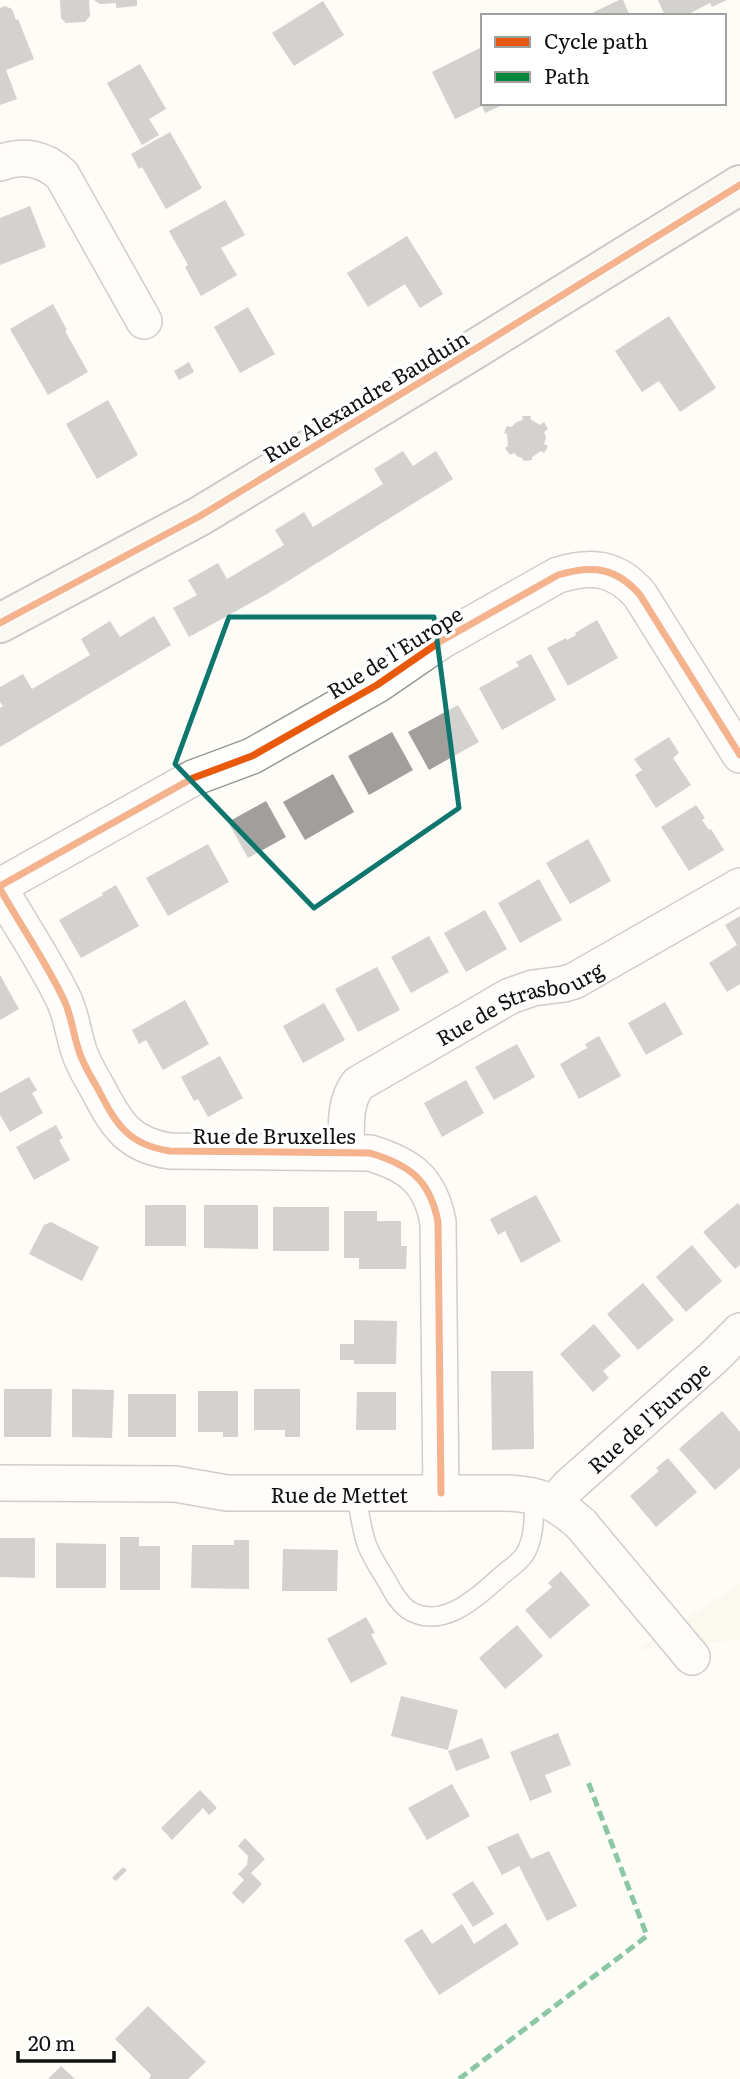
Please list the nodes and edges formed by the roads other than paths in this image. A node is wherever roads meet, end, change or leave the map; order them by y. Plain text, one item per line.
1 (0, 163) edge
2 (740, 185) edge
3 (144, 321) dead end
4 (0, 623) edge
5 (740, 755) edge
6 (740, 886) edge
7 (0, 888) edge
8 (346, 1152) junction
9 (740, 1331) edge
10 (0, 1483) edge
11 (356, 1492) junction
12 (441, 1493) junction
13 (544, 1499) junction
14 (692, 1657) dead end

1 - 3 street
2 - 4 street, Rue Alexandre Bauduin
5 - 7 street, Rue de l'Europe
6 - 8 street, Rue de Strasbourg
7 - 8 street, Rue de Bruxelles
8 - 12 street, Rue de Bruxelles
9 - 13 street, Rue de l'Europe
10 - 11 street, Rue de Mettet
11 - 12 street, Rue de Mettet
11 - 13 lane
12 - 13 street, Rue de Mettet
13 - 14 street

